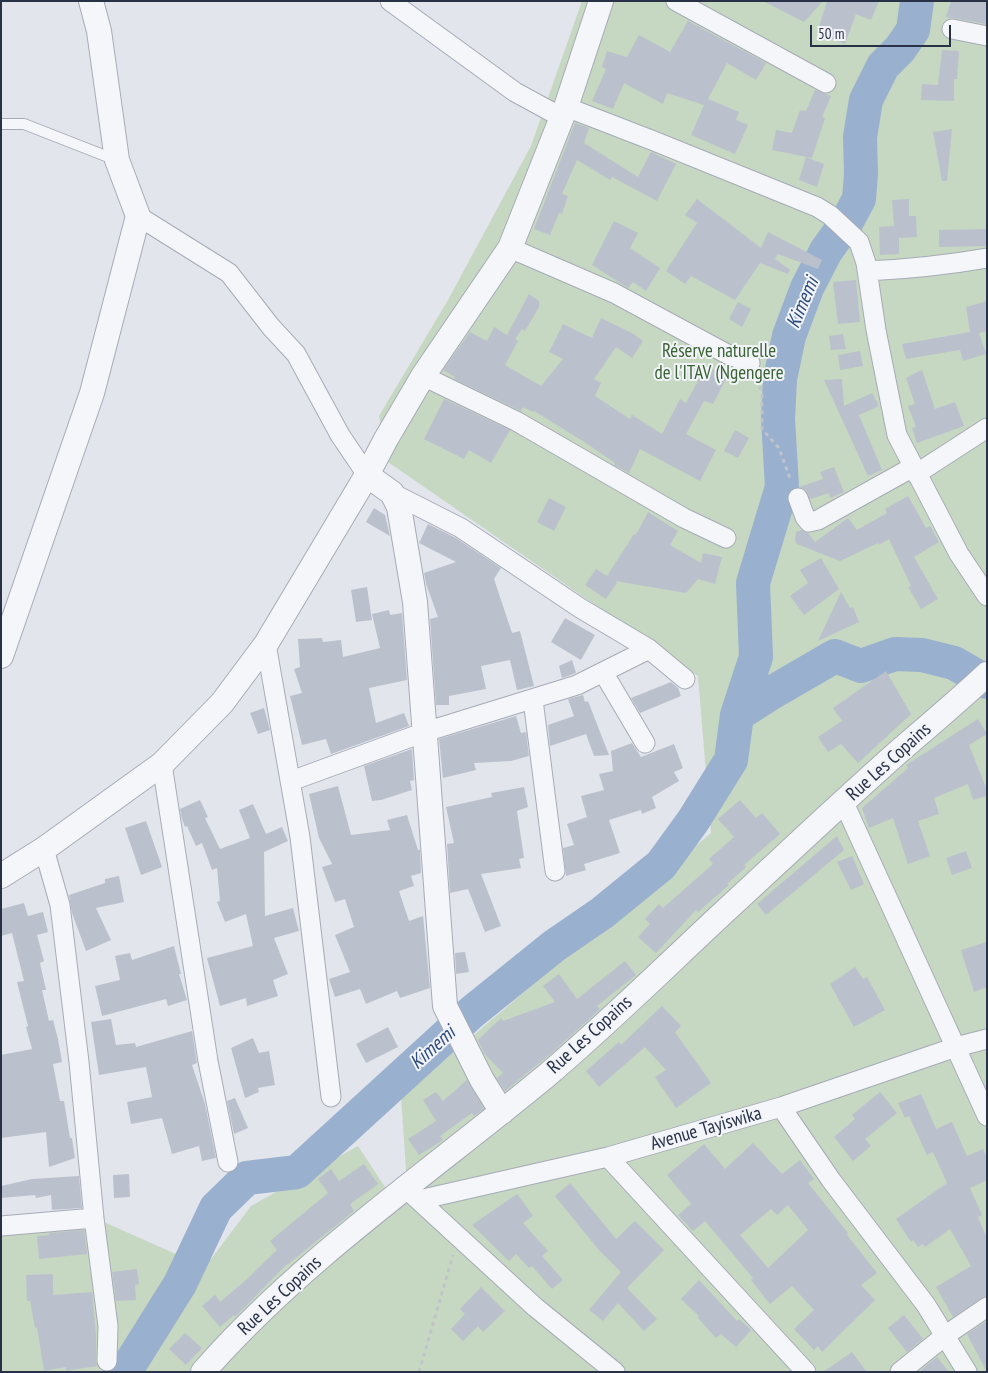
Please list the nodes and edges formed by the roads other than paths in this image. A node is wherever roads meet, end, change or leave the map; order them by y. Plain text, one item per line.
1 (91, 1) edge
2 (390, 1) edge
3 (601, 1) edge
4 (676, 1) edge
5 (952, 29) dead end
6 (987, 36) edge
7 (826, 83) dead end
8 (563, 112) junction
9 (1, 124) edge
10 (117, 160) junction
11 (138, 216) junction
12 (510, 248) junction
13 (987, 258) edge
14 (867, 271) junction
15 (750, 363) road end
16 (422, 376) junction
17 (987, 428) edge
18 (915, 470) junction
19 (367, 474) junction
20 (392, 493) junction
21 (798, 498) road end
22 (726, 538) dead end
23 (987, 596) edge
24 (266, 644) junction
25 (649, 649) junction
26 (1, 656) edge
27 (603, 672) junction
28 (685, 679) dead end
29 (978, 682) edge
30 (533, 700) junction
31 (425, 732) junction
32 (644, 742) dead end
33 (162, 764) junction
34 (291, 781) junction
35 (844, 803) junction
36 (44, 849) junction
37 (555, 871) dead end
38 (1, 876) edge
39 (987, 1039) edge
40 (956, 1047) junction
41 (331, 1096) dead end
42 (781, 1107) junction
43 (502, 1112) junction
44 (987, 1116) edge
45 (608, 1157) junction
46 (228, 1162) dead end
47 (412, 1194) junction
48 (94, 1218) junction
49 (1, 1226) edge
50 (987, 1307) edge
51 (946, 1335) junction
52 (107, 1361) dead end
53 (203, 1372) edge
54 (615, 1372) edge
55 (806, 1372) edge
56 (900, 1372) edge
57 (967, 1372) edge

1 - 10 street
2 - 8 street
3 - 8 street
4 - 7 street
5 - 6 street
8 - 12 street
8 - 14 street
9 - 10 lane
10 - 11 street
11 - 19 street
11 - 26 street
12 - 15 street
12 - 16 street
13 - 14 street
14 - 18 street
16 - 19 street
16 - 22 street
17 - 18 street
18 - 21 street
18 - 23 street
19 - 20 street
19 - 24 street
20 - 25 street
20 - 31 street
24 - 33 street
24 - 34 street
25 - 27 street
25 - 28 street
27 - 30 street
27 - 32 street
29 - 35 street, Rue Les Copains
30 - 31 street
30 - 37 street
31 - 34 street
31 - 43 street
33 - 36 street
33 - 46 street
34 - 41 street
35 - 40 street
35 - 43 street, Rue Les Copains
36 - 38 street
36 - 48 street
39 - 40 street, Avenue Tayiswika
40 - 42 street, Avenue Tayiswika
40 - 44 street
42 - 45 street, Avenue Tayiswika
42 - 51 street
43 - 47 street, Rue Les Copains
45 - 47 street, Avenue Tayiswika
45 - 55 street
47 - 53 street, Rue Les Copains
47 - 54 street
48 - 49 street
48 - 52 street
50 - 51 street
51 - 56 street
51 - 57 street

